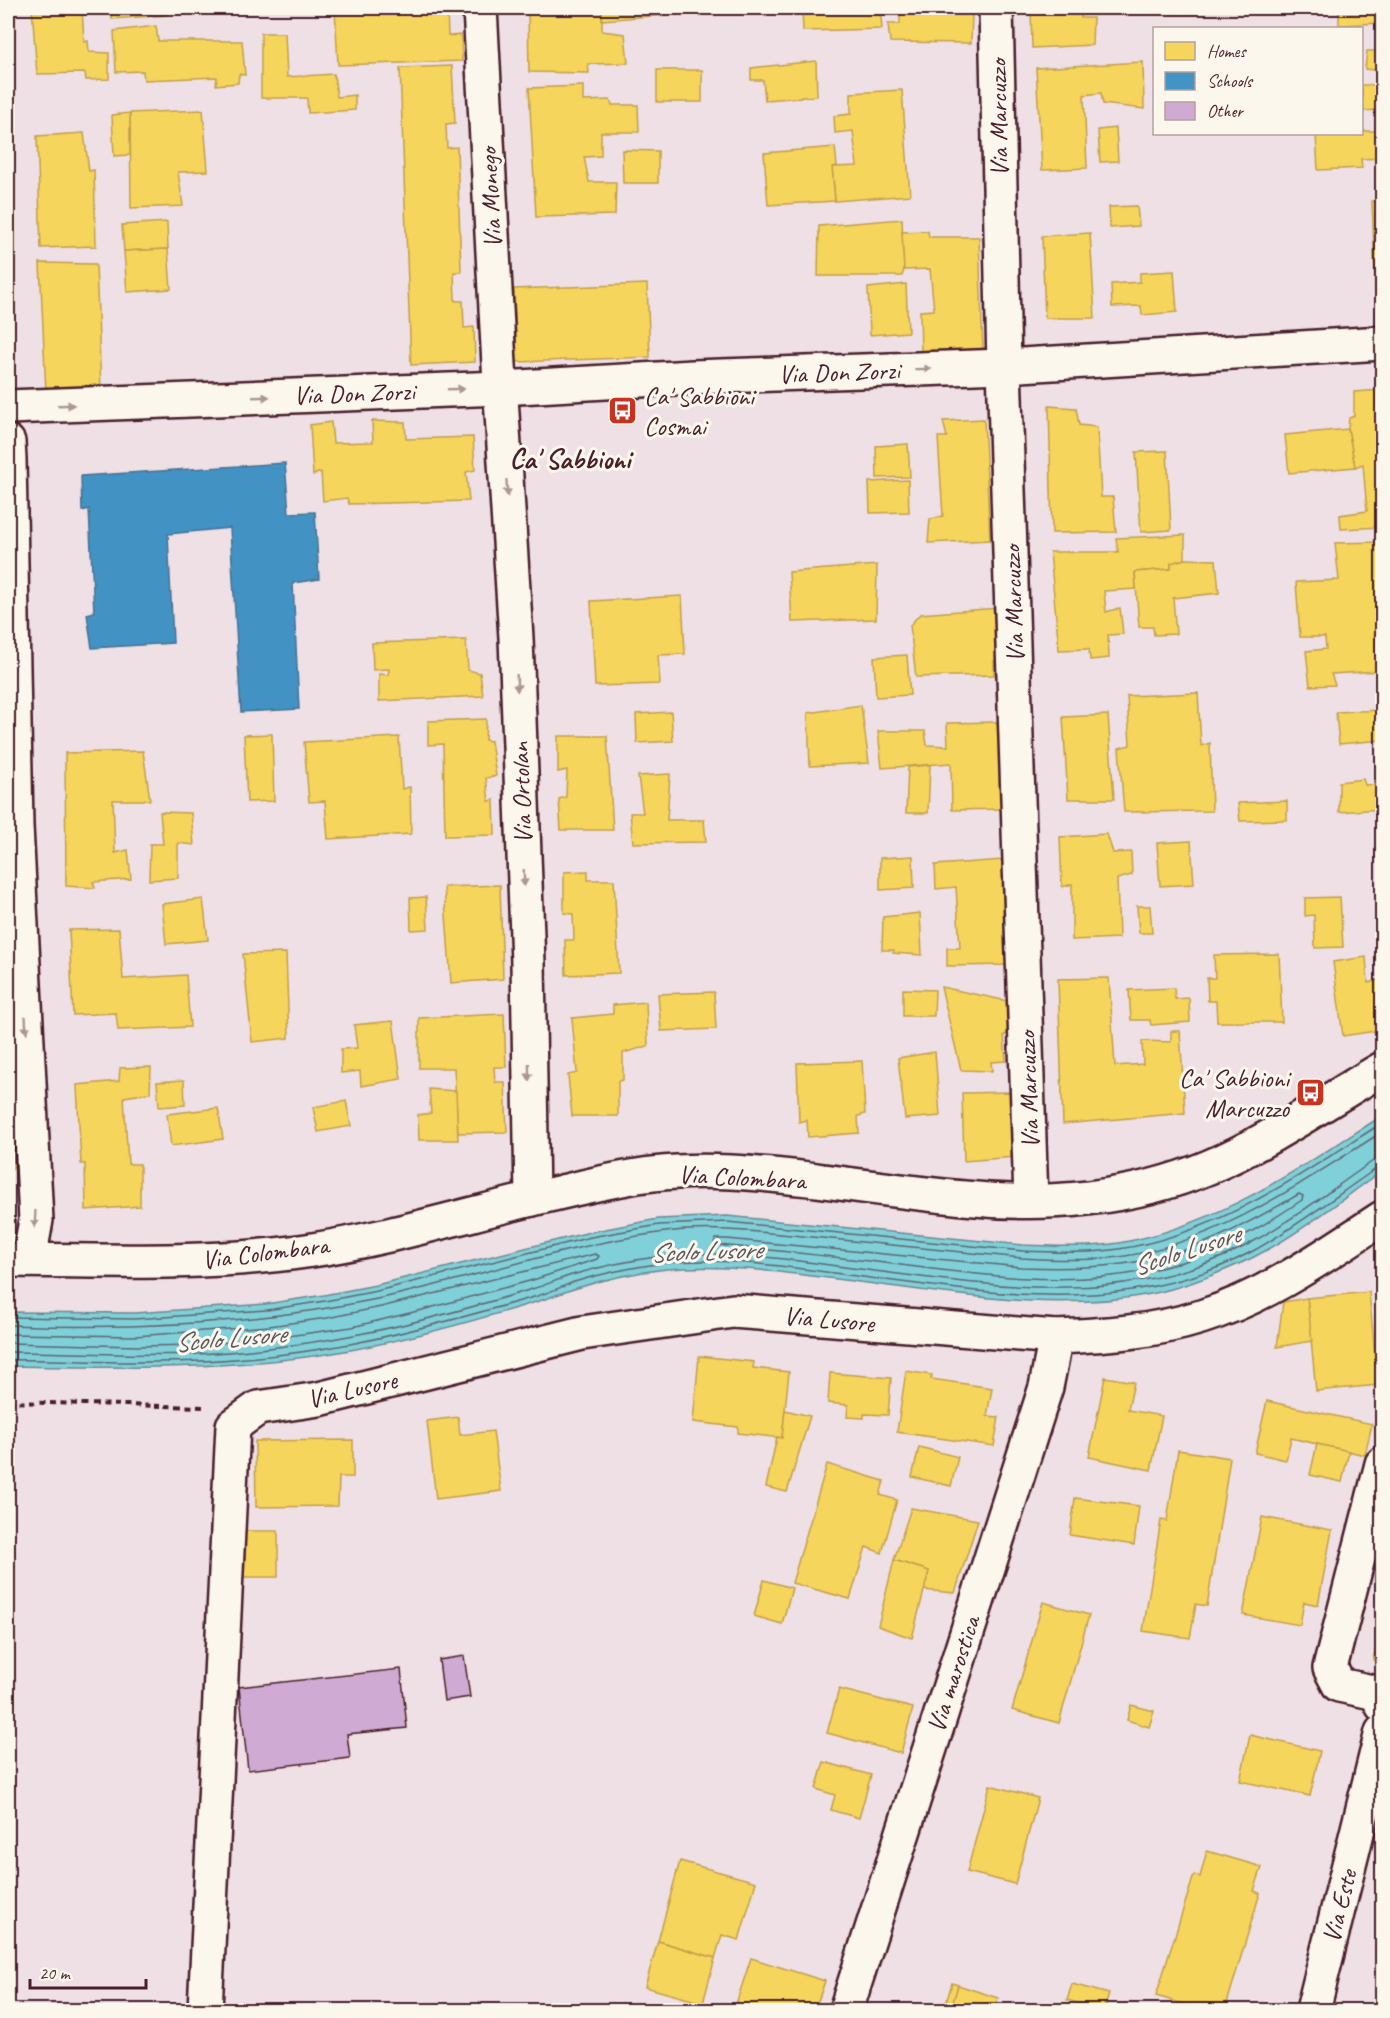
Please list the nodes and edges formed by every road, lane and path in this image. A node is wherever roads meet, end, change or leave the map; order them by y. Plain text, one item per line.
1 (480, 8) edge
2 (996, 8) edge
3 (1383, 343) edge
4 (1004, 366) junction
5 (501, 388) junction
6 (8, 407) edge
7 (8, 442) edge
8 (1383, 1069) edge
9 (532, 1199) junction
10 (1031, 1201) junction
11 (1383, 1218) edge
12 (18, 1260) edge
13 (1056, 1337) junction
14 (8, 1402) edge
15 (246, 1417) junction
16 (1383, 1464) edge
17 (1381, 1698) edge
18 (1383, 1732) edge
19 (205, 2010) edge
20 (846, 2010) edge
21 (1313, 2010) edge

1 - 5 street, Via Monego
2 - 4 street, Via Marcuzzo
3 - 4 street, Via Don Zorzi
5 -> 4 street, Via Don Zorzi
4 - 10 street, Via Marcuzzo
6 -> 5 street, Via Don Zorzi
5 -> 9 street, Via Ortolan
7 -> 12 street
8 - 10 street, Via Colombara
9 - 10 street, Via Colombara
9 - 12 street, Via Colombara
11 - 13 street, Via Lusore
13 - 15 street, Via Lusore
13 - 20 street, Via marostica
14 - 15 path
15 - 19 street
16 - 17 street
18 - 21 street, Via Este

